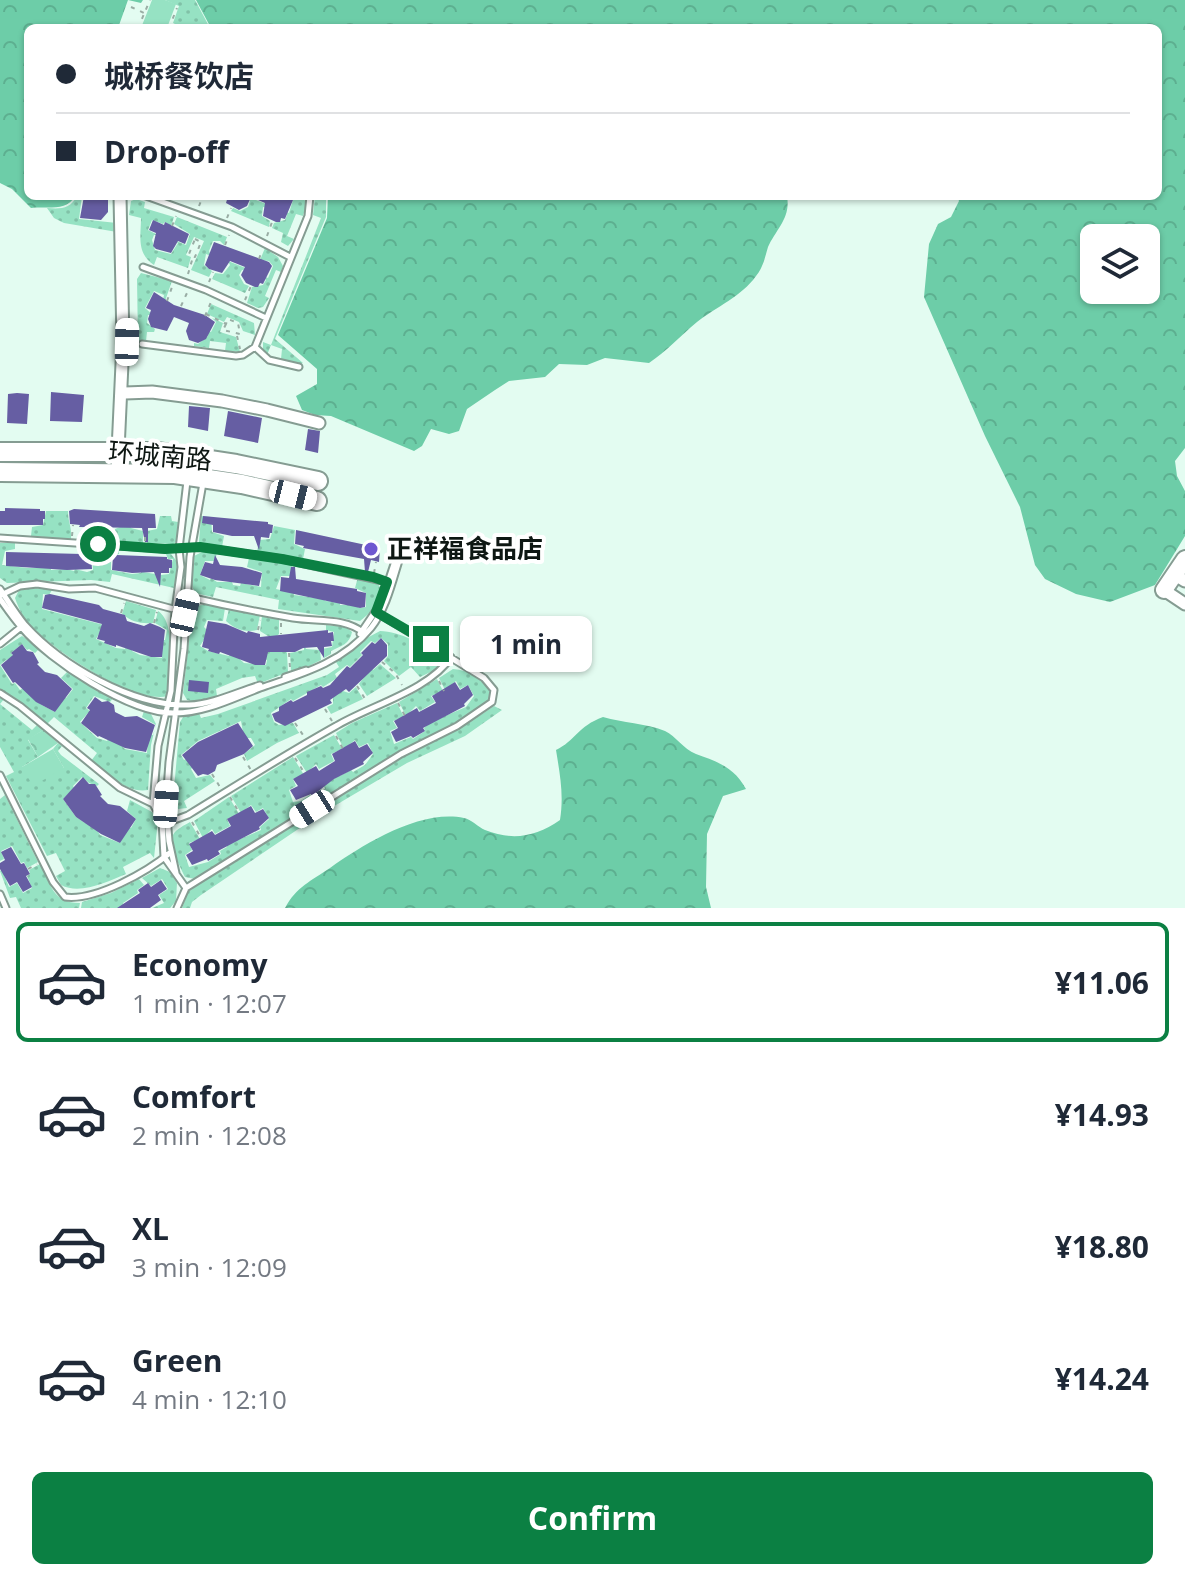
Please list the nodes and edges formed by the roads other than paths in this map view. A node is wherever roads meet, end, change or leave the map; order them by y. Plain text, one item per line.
1 (120, 200) edge
2 (126, 200) edge
3 (158, 200) edge
4 (310, 200) edge
5 (290, 257) junction
6 (143, 267) dead end
7 (266, 318) junction
8 (142, 344) dead end
9 (255, 347) junction
10 (299, 367) dead end
11 (125, 393) junction
12 (319, 423) dead end
13 (120, 450) junction
14 (146, 451) junction
15 (0, 452) edge
16 (0, 472) edge
17 (119, 472) junction
18 (145, 472) junction
19 (196, 477) junction
20 (318, 481) dead end
21 (317, 501) dead end
22 (0, 538) edge
23 (404, 542) dead end
24 (192, 547) junction
25 (179, 549) junction
26 (1185, 559) edge
27 (1180, 578) edge
28 (389, 582) junction
29 (1164, 590) joint
30 (1, 594) edge
31 (189, 597) junction
32 (1185, 604) edge
33 (175, 610) junction
34 (185, 613) junction
35 (378, 614) junction
36 (22, 626) junction
37 (364, 633) junction
38 (0, 644) edge
39 (451, 657) junction
40 (0, 693) edge
41 (168, 704) junction
42 (177, 704) junction
43 (165, 713) junction
44 (175, 714) junction
45 (0, 775) edge
46 (153, 804) junction
47 (169, 822) junction
48 (171, 852) junction
49 (164, 857) junction
50 (176, 873) junction
51 (186, 888) junction
52 (0, 894) edge
53 (6, 908) edge
54 (177, 908) edge

1 - 13 street
2 - 11 street
3 - 5 lane
4 - 5 lane
5 - 7 lane
6 - 7 lane
7 - 9 lane
8 - 9 lane
9 - 10 lane
11 - 12 street
11 - 13 street
13 - 14 main road, 环城南路
13 - 15 main road, 环城南路
13 - 17 street
14 - 18 main road
14 - 20 main road, 环城南路
16 - 17 main road, 环城南路
17 - 18 main road, 环城南路
18 - 19 main road, 环城南路
19 - 21 main road, 环城南路
19 - 24 lane
19 - 25 lane
22 - 25 lane
23 - 28 lane
24 - 25 lane
24 - 28 lane
24 - 31 lane
25 - 33 lane
26 - 27 main road
27 - 29 main road
28 - 35 lane
29 - 32 street
30 - 33 lane
30 - 36 lane
31 - 34 lane
31 - 37 lane
33 - 34 lane
33 - 41 lane
34 - 42 lane
35 - 37 lane
35 - 39 lane
36 - 38 lane
36 - 41 lane
36 - 43 lane
37 - 42 lane
37 - 44 lane
39 - 47 lane
39 - 51 lane
40 - 46 lane
41 - 42 lane
41 - 43 lane
42 - 44 lane
43 - 44 lane
43 - 46 lane
44 - 47 lane
45 - 49 lane
46 - 49 lane
47 - 48 lane
48 - 49 lane
48 - 50 lane
49 - 50 lane
50 - 51 lane
51 - 54 lane
52 - 53 lane

